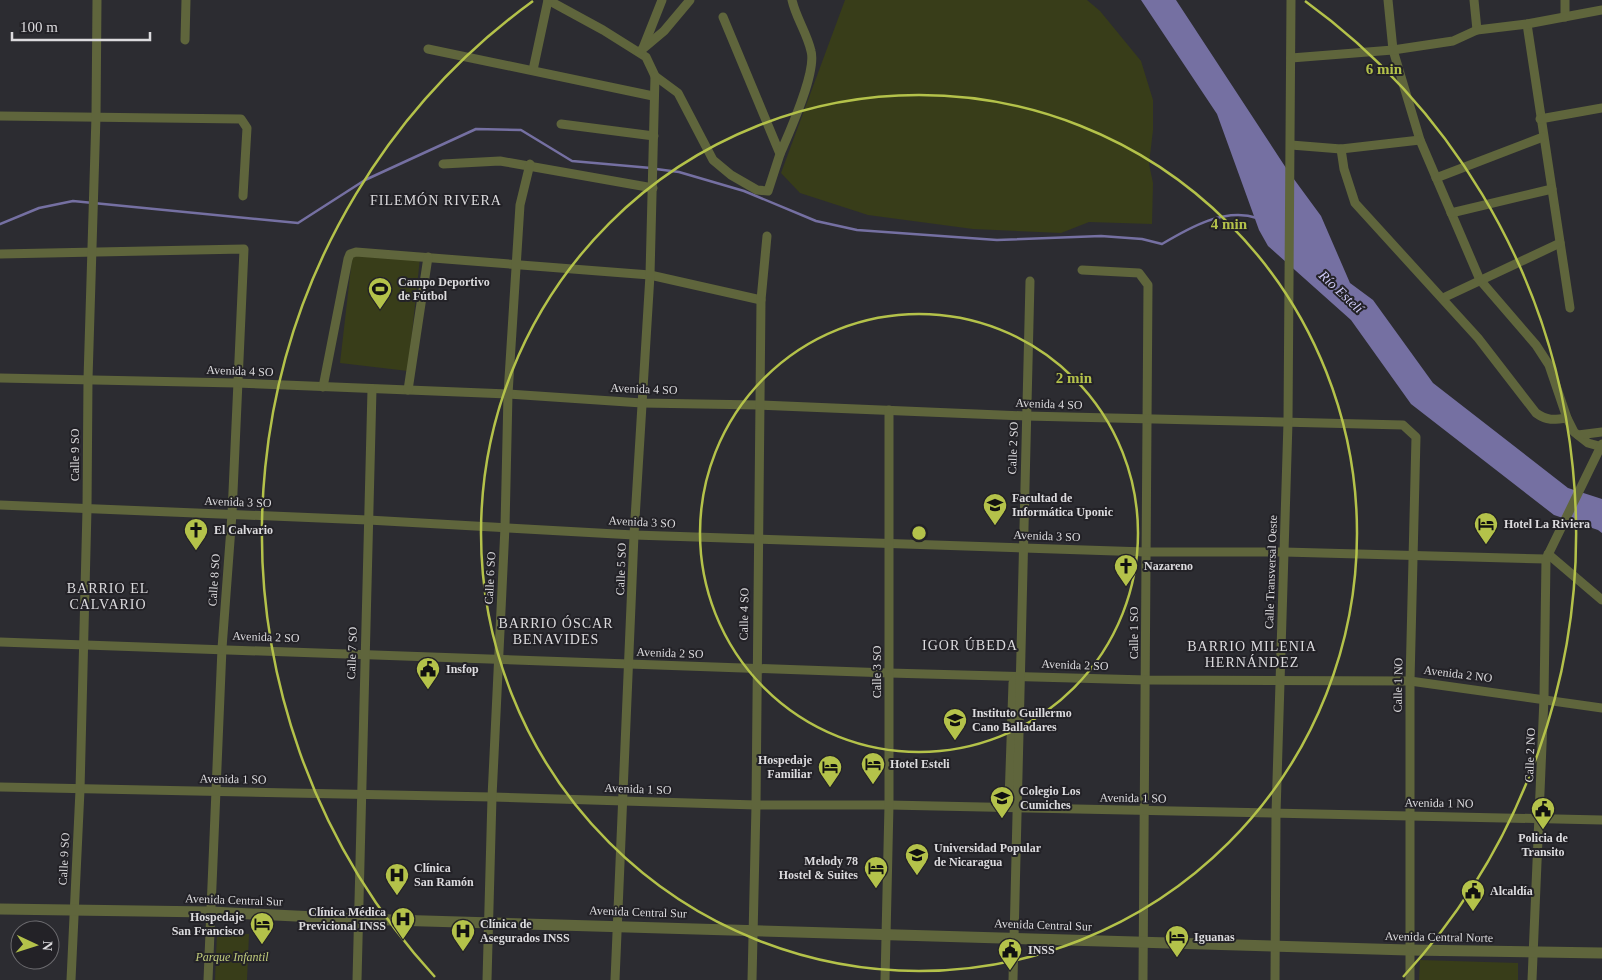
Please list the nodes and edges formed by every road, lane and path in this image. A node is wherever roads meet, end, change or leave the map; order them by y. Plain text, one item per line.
1 (97, 0) edge
2 (186, 0) edge
3 (548, 0) edge
4 (662, 0) edge
5 (690, 0) edge
6 (792, 0) edge
7 (1291, 0) edge
8 (1388, 0) edge
9 (1474, 0) edge
10 (1565, 0) edge
11 (1602, 10) edge
12 (723, 17) dead end
13 (1564, 17) junction
14 (1527, 24) junction
15 (1477, 30) junction
16 (185, 40) dead end
17 (428, 49) dead end
18 (641, 50) junction
19 (1393, 50) junction
20 (1291, 58) junction
21 (533, 70) junction
22 (655, 76) junction
23 (653, 96) junction
24 (1602, 108) edge
25 (0, 116) edge
26 (96, 116) junction
27 (1540, 119) junction
28 (561, 124) dead end
29 (654, 136) junction
30 (1543, 137) junction
31 (1420, 140) junction
32 (1291, 147) junction
33 (1341, 149) junction
34 (780, 154) junction
35 (443, 164) dead end
36 (530, 164) junction
37 (1436, 178) junction
38 (653, 188) junction
39 (1552, 189) junction
40 (243, 196) dead end
41 (1451, 213) junction
42 (767, 236) dead end
43 (1560, 243) junction
44 (91, 253) junction
45 (0, 254) edge
46 (428, 257) junction
47 (516, 265) junction
48 (1082, 270) dead end
49 (650, 274) junction
50 (1480, 280) junction
51 (1030, 281) dead end
52 (1443, 298) junction
53 (761, 300) junction
54 (1570, 308) dead end
55 (0, 378) edge
56 (88, 379) junction
57 (236, 383) junction
58 (323, 387) junction
59 (372, 389) junction
60 (408, 390) junction
61 (508, 394) junction
62 (642, 402) junction
63 (759, 405) junction
64 (889, 410) junction
65 (1026, 416) junction
66 (1566, 418) junction
67 (1147, 420) junction
68 (1288, 422) junction
69 (1404, 425) joint
70 (1602, 432) edge
71 (1578, 435) junction
72 (1602, 446) edge
73 (0, 504) edge
74 (87, 509) junction
75 (232, 514) junction
76 (368, 520) junction
77 (505, 527) junction
78 (634, 535) junction
79 (758, 539) junction
80 (889, 543) junction
81 (1023, 547) junction
82 (1146, 552) junction
83 (1284, 552) junction
84 (1412, 556) junction
85 (1547, 556) junction
86 (1602, 600) edge
87 (0, 642) edge
88 (83, 646) junction
89 (222, 648) junction
90 (365, 654) junction
91 (499, 659) junction
92 (629, 664) junction
93 (756, 668) junction
94 (889, 673) junction
95 (1019, 675) junction
96 (1147, 680) junction
97 (1280, 681) junction
98 (1410, 681) junction
99 (1544, 698) junction
100 (1602, 708) edge
101 (0, 787) edge
102 (80, 790) junction
103 (216, 791) junction
104 (361, 796) junction
105 (492, 797) junction
106 (623, 801) junction
107 (756, 805) junction
108 (889, 805) junction
109 (1016, 808) junction
110 (1144, 811) junction
111 (1276, 813) junction
112 (1409, 815) junction
113 (1540, 817) junction
114 (1602, 820) edge
115 (0, 909) edge
116 (74, 910) junction
117 (211, 912) junction
118 (358, 919) junction
119 (489, 923) junction
120 (617, 925) junction
121 (752, 929) junction
122 (885, 934) junction
123 (1014, 938) junction
124 (1143, 942) junction
125 (1276, 945) junction
126 (1408, 950) junction
127 (1533, 952) junction
128 (1602, 953) edge
129 (71, 980) edge
130 (208, 980) edge
131 (357, 980) edge
132 (487, 980) edge
133 (615, 980) edge
134 (752, 980) edge
135 (885, 980) edge
136 (1013, 980) edge
137 (1143, 980) edge
138 (1275, 980) edge
139 (1410, 980) edge
140 (1532, 980) edge

1 - 26 street, Calle 9 SO
2 - 16 street
3 - 18 street
3 - 21 street
4 - 18 street
5 - 18 street
6 - 34 street
7 - 20 street
8 - 19 street
9 - 15 street
10 - 13 street
11 - 13 street
12 - 34 street
13 - 14 street
14 - 15 street
14 - 27 street
15 - 19 street
17 - 21 street
18 - 22 street
19 - 20 street
19 - 31 street
20 - 32 street, Calle Transversal Oeste
21 - 23 street
22 - 23 street, Calle 5 SO
22 - 34 street
23 - 29 street, Calle 5 SO
24 - 27 street
25 - 26 street
26 - 40 street
26 - 44 street, Calle 9 SO
27 - 30 street
28 - 29 street
29 - 38 street, Calle 5 SO
30 - 37 street
30 - 39 street
31 - 33 street
31 - 37 street
32 - 33 street
32 - 68 street, Calle Transversal Oeste
33 - 52 street
35 - 36 street
36 - 38 street
36 - 47 street, Calle 6 SO
37 - 41 street
38 - 49 street, Calle 5 SO
39 - 41 street
39 - 43 street
41 - 50 street
42 - 53 street, Calle 4 SO
43 - 50 street
43 - 54 street
44 - 45 street
44 - 56 street, Calle 9 SO
44 - 57 street, Calle 8 SO
46 - 47 street
46 - 58 street
46 - 60 street
47 - 49 street
47 - 61 street, Calle 6 SO
48 - 67 street, Calle 1 SO
49 - 53 street
49 - 62 street, Calle 5 SO
50 - 52 street
50 - 66 street
51 - 65 street, Calle 2 SO
52 - 66 street
53 - 63 street, Calle 4 SO
55 - 56 street, Avenida 4 SO
56 - 57 street, Avenida 4 SO
56 - 74 street, Calle 9 SO
57 - 58 street, Avenida 4 SO
57 - 75 street, Calle 8 SO
58 - 59 street, Avenida 4 SO
59 - 60 street, Avenida 4 SO
59 - 76 street, Calle 7 SO
60 - 61 street, Avenida 4 SO
61 - 62 street, Avenida 4 SO
61 - 77 street, Calle 6 SO
62 - 63 street, Avenida 4 SO
62 - 78 street, Calle 5 SO
63 - 64 street, Avenida 4 SO
63 - 79 street, Calle 4 SO
64 - 65 street, Avenida 4 SO
64 - 80 street, Calle 3 SO
65 - 67 street, Avenida 4 SO
65 - 81 street, Calle 2 SO
66 - 71 street
67 - 68 street, Avenida 4 SO
67 - 82 street, Calle 1 SO
68 - 69 street, Avenida 4 SO
68 - 83 street, Calle Transversal Oeste
69 - 84 street, Calle 1 NO
70 - 71 street
71 - 72 street
72 - 85 street
73 - 74 street, Avenida 3 SO
74 - 75 street, Avenida 3 SO
74 - 88 street, Calle 9 SO
75 - 76 street, Avenida 3 SO
75 - 89 street, Calle 8 SO
76 - 77 street, Avenida 3 SO
76 - 90 street, Calle 7 SO
77 - 78 street, Avenida 3 SO
77 - 91 street, Calle 6 SO
78 - 79 street, Avenida 3 SO
78 - 92 street, Calle 5 SO
79 - 80 street, Avenida 3 SO
79 - 93 street, Calle 4 SO
80 - 81 street, Avenida 3 SO
80 - 94 street, Calle 3 SO
81 - 82 street, Avenida 3 SO
81 - 95 street, Calle 2 SO
82 - 83 street, Avenida 3 SO
82 - 96 street, Calle 1 SO
83 - 84 street, Avenida 3 SO
83 - 97 street, Calle Transversal Oeste
84 - 85 street, Avenida 3 SO
84 - 98 street, Calle 1 NO
85 - 86 street
85 - 99 street, Calle 2 NO
87 - 88 street, Avenida 2 SO
88 - 89 street, Avenida 2 SO
88 - 102 street, Calle 9 SO
89 - 90 street, Avenida 2 SO
89 - 103 street, Calle 8 SO
90 - 91 street, Avenida 2 SO
90 - 104 street, Calle 7 SO
91 - 92 street, Avenida 2 SO
91 - 105 street, Calle 6 SO
92 - 93 street, Avenida 2 SO
92 - 106 street, Calle 5 SO
93 - 94 street, Avenida 2 SO
93 - 107 street, Calle 4 SO
94 - 95 street, Avenida 2 SO
94 - 108 street, Calle 3 SO
95 - 96 street, Avenida 2 SO
95 - 109 street, Calle 2 SO
96 - 97 street, Avenida 2 SO
96 - 110 street, Calle 1 SO
97 - 98 street, Avenida 2 NO
97 - 111 street, Calle Transversal Oeste
98 - 99 street, Avenida 2 NO
98 - 112 street, Calle 1 NO
99 - 100 street, Avenida 2 NO
99 - 113 street, Calle 2 NO
101 - 102 street, Avenida 1 SO
102 - 103 street, Avenida 1 SO
102 - 116 street, Calle 9 SO
103 - 104 street, Avenida 1 SO
103 - 117 street, Calle 8 SO
104 - 105 street, Avenida 1 SO
104 - 118 street, Calle 7 SO
105 - 106 street, Avenida 1 SO
105 - 119 street, Calle 6 SO
106 - 107 street, Avenida 1 SO
106 - 120 street, Calle 5 SO
107 - 108 street, Avenida 1 SO
107 - 121 street, Calle 4 SO
108 - 109 street, Avenida 1 SO
108 - 122 street, Calle 3 SO
109 - 110 street, Avenida 1 SO
109 - 123 street, Calle 2 SO
110 - 111 street, Avenida 1 SO
110 - 124 street, Calle 1 SO
111 - 112 street, Avenida 1 NO
111 - 125 street, Calle Transversal Oeste
112 - 113 street, Avenida 1 NO
112 - 126 street, Calle 1 NO
113 - 114 street, Avenida 1 NO
113 - 127 street, Calle 2 NO
115 - 116 street, Avenida Central Sur
116 - 117 street, Avenida Central Sur
116 - 129 street, Calle 9 SO
117 - 118 street, Avenida Central Sur
117 - 130 street, Calle 8 SO
118 - 119 street, Avenida Central Sur
118 - 131 street, Calle 7 SO
119 - 120 street, Avenida Central Sur
119 - 132 street, Calle 6 SO
120 - 121 street, Avenida Central Sur
120 - 133 street, Calle 5 SO
121 - 122 street, Avenida Central Sur
121 - 134 street, Calle 4 SO
122 - 123 street, Avenida Central Sur
122 - 135 street, Calle 3 SO
123 - 124 street, Avenida Central Sur
123 - 136 street, Calle 2 SO
124 - 125 street, Avenida Central Sur
124 - 137 street, Calle 1 SO
125 - 126 street, Avenida Central Norte
125 - 138 street, Calle Transversal Oeste
126 - 127 street, Avenida Central Norte
126 - 139 street, Calle 1 NO
127 - 128 street, Avenida Central Norte
127 - 140 street, Calle 2 NO

